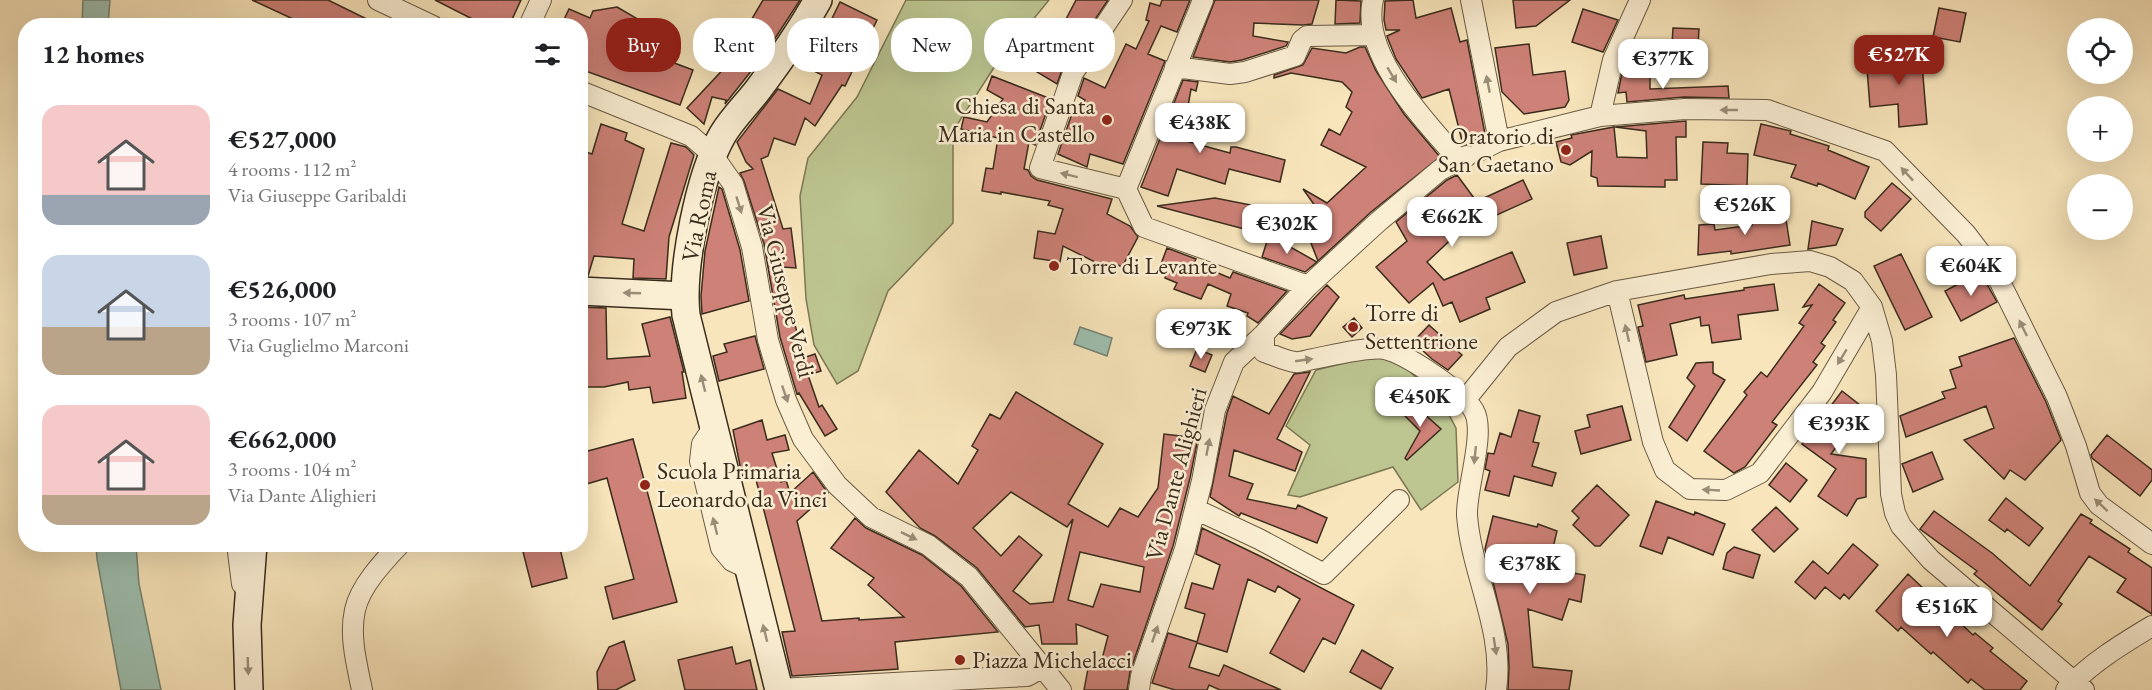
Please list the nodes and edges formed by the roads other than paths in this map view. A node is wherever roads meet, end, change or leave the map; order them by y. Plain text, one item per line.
1 (378, 0) edge
2 (541, 0) edge
3 (818, 0) edge
4 (1122, 0) edge
5 (1203, 0) edge
6 (1373, 0) edge
7 (1471, 0) edge
8 (1640, 0) edge
9 (415, 18) edge
10 (533, 18) edge
11 (1374, 35) junction
12 (1175, 67) junction
13 (588, 94) edge
14 (1600, 116) junction
15 (1499, 141) junction
16 (712, 154) junction
17 (1469, 155) junction
18 (1126, 189) junction
19 (1308, 286) junction
20 (588, 291) edge
21 (1617, 291) junction
22 (684, 296) junction
23 (1872, 307) junction
24 (1263, 334) junction
25 (1466, 399) junction
26 (1398, 500) dead end
27 (1195, 509) junction
28 (2150, 542) edge
29 (238, 552) edge
30 (253, 552) edge
31 (393, 552) edge
32 (247, 625) junction
33 (2152, 626) edge
34 (1042, 668) junction
35 (2075, 687) edge
36 (779, 689) edge
37 (249, 690) edge
38 (362, 690) edge
39 (1061, 690) edge
40 (1139, 690) edge
41 (1496, 690) edge

1 - 9 street
2 - 10 street
3 - 16 main road, Via Roma
18 -> 4 street
5 - 12 street
6 - 11 street
15 -> 7 street
8 - 14 street
11 - 12 street
11 -> 17 street
12 - 18 street
13 - 16 street, Via Giuseppe Verdi
14 - 15 street, Via Dante Alighieri
28 -> 14 street, Via Dante Alighieri
15 - 17 street, Via Dante Alighieri
16 - 22 main road, Via Roma
16 -> 34 street, Via Giuseppe Verdi
17 - 19 street, Via Dante Alighieri
18 - 19 street
19 - 24 street, Via Dante Alighieri
22 -> 20 main road
21 - 23 street
23 -> 21 street
21 - 25 street
36 -> 22 main road, Via Roma
23 - 35 street
24 -> 25 street
27 -> 24 street, Via Dante Alighieri
25 -> 41 street
26 - 27 street
40 -> 27 street, Via Dante Alighieri
29 - 32 street
30 - 32 main road
31 - 38 street
32 -> 37 main road
33 - 35 street
34 - 36 street
34 - 39 street, Via Giuseppe Verdi

